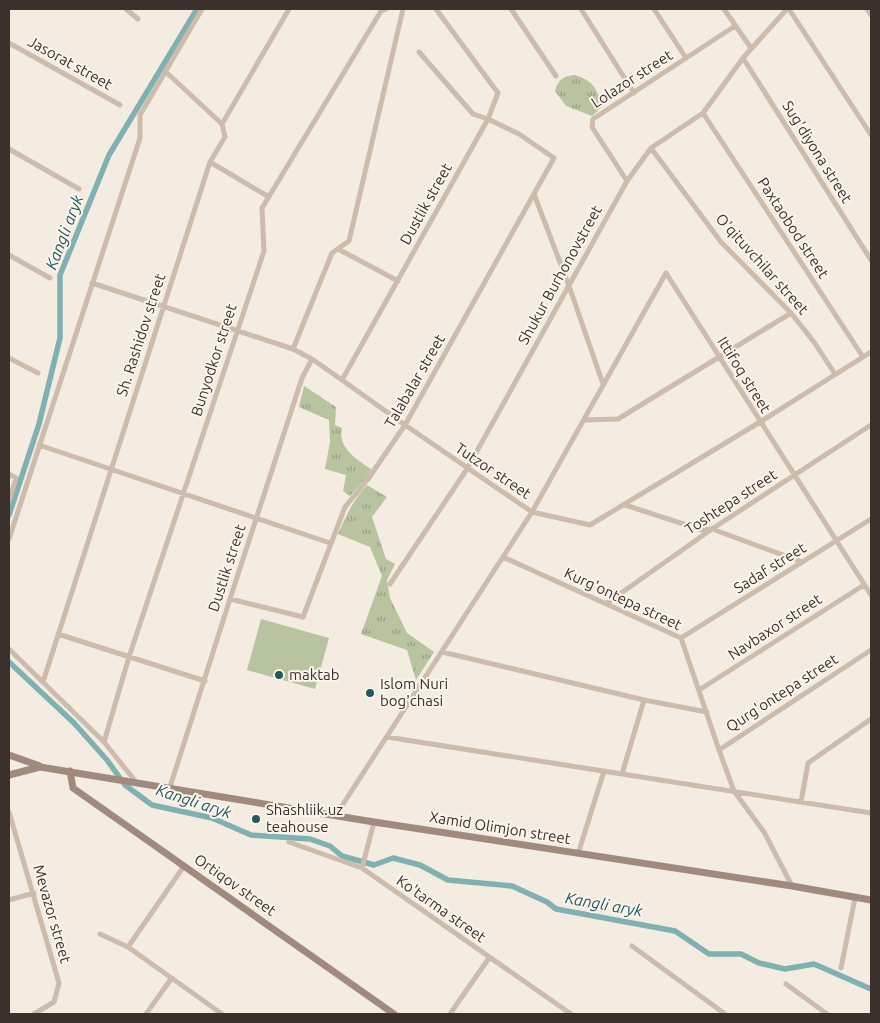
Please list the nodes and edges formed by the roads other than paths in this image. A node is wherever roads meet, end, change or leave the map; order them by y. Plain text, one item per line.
1 (126, 9) edge
2 (202, 9) edge
3 (289, 9) edge
4 (386, 9) edge
5 (403, 9) edge
6 (436, 9) edge
7 (511, 9) edge
8 (581, 9) edge
9 (654, 9) edge
10 (724, 9) edge
11 (788, 9) edge
12 (867, 9) edge
13 (871, 15) edge
14 (138, 19) dead end
15 (735, 26) junction
16 (9, 43) edge
17 (751, 48) junction
18 (419, 52) dead end
19 (686, 58) junction
20 (743, 58) junction
21 (166, 72) junction
22 (556, 76) dead end
23 (634, 92) junction
24 (120, 105) dead end
25 (703, 113) junction
26 (488, 119) junction
27 (222, 124) junction
28 (871, 135) edge
29 (651, 148) junction
30 (9, 149) edge
31 (210, 162) junction
32 (628, 181) junction
33 (79, 189) dead end
34 (534, 194) junction
35 (269, 197) junction
36 (338, 249) junction
37 (9, 255) edge
38 (871, 260) edge
39 (50, 278) dead end
40 (398, 281) junction
41 (92, 283) junction
42 (569, 286) junction
43 (163, 306) junction
44 (791, 313) junction
45 (237, 330) junction
46 (293, 348) junction
47 (871, 352) edge
48 (863, 357) junction
49 (9, 358) edge
50 (718, 358) junction
51 (312, 359) junction
52 (38, 373) dead end
53 (836, 374) junction
54 (342, 380) junction
55 (603, 384) junction
56 (584, 420) junction
57 (760, 422) junction
58 (405, 425) junction
59 (871, 425) edge
60 (39, 445) junction
61 (468, 469) junction
62 (111, 470) junction
63 (9, 474) edge
64 (794, 476) junction
65 (183, 494) junction
66 (9, 501) edge
67 (625, 505) junction
68 (532, 512) junction
69 (257, 517) junction
70 (871, 519) edge
71 (712, 529) junction
72 (9, 539) edge
73 (836, 542) junction
74 (330, 543) junction
75 (503, 557) junction
76 (802, 562) junction
77 (390, 584) dead end
78 (864, 585) junction
79 (871, 595) edge
80 (230, 599) junction
81 (607, 603) junction
82 (58, 634) junction
83 (681, 638) junction
84 (9, 649) edge
85 (871, 650) edge
86 (442, 652) junction
87 (129, 656) junction
88 (205, 681) junction
89 (43, 682) junction
90 (699, 690) junction
91 (644, 700) junction
92 (706, 712) junction
93 (871, 719) edge
94 (387, 737) junction
95 (104, 742) junction
96 (719, 750) junction
97 (9, 755) edge
98 (40, 766) junction
99 (70, 771) junction
100 (604, 771) junction
101 (622, 774) junction
102 (9, 775) edge
103 (136, 782) junction
104 (170, 788) junction
105 (734, 792) junction
106 (801, 802) junction
107 (9, 812) edge
108 (871, 813) edge
109 (336, 815) junction
110 (374, 822) junction
111 (289, 842) dead end
112 (578, 854) junction
113 (362, 864) junction
114 (184, 866) junction
115 (792, 886) junction
116 (34, 893) junction
117 (855, 898) junction
118 (9, 900) edge
119 (871, 900) edge
120 (100, 934) dead end
121 (632, 946) dead end
122 (128, 947) junction
123 (489, 958) junction
124 (841, 968) dead end
125 (171, 979) junction
126 (786, 984) dead end
127 (34, 1014) edge
128 (146, 1014) edge
129 (222, 1014) edge
130 (394, 1014) edge
131 (450, 1014) edge
132 (571, 1014) edge
133 (725, 1014) edge
134 (828, 1014) edge

1 - 14 street
2 - 21 street
3 - 27 street, Sh. Rashidov street
4 - 35 street, Bunyodkor street
5 - 36 street
6 - 26 street, Dustlik street
7 - 22 street
8 - 23 street
9 - 19 street, Lolazor street
10 - 15 street
11 - 17 street, Shukur Burhonovstreet
11 - 28 street
12 - 13 street
15 - 17 street
15 - 19 street
16 - 24 street, Jasorat street
17 - 20 street, Shukur Burhonovstreet
18 - 26 street
19 - 23 street, Lolazor street
20 - 25 street, Shukur Burhonovstreet
20 - 38 street, Sug'diyona street
21 - 27 street
21 - 41 street
23 - 32 street, Lolazor street
25 - 29 street, Shukur Burhonovstreet
25 - 48 street, Paxtaobod street
26 - 34 street, Talabalar street
26 - 40 street, Dustlik street
27 - 31 street, Sh. Rashidov street
29 - 32 street, Shukur Burhonovstreet
29 - 44 street, O'qituvchilar street
30 - 33 street
31 - 35 street
31 - 43 street, Sh. Rashidov street
32 - 42 street, Shukur Burhonovstreet
34 - 42 street
34 - 58 street, Talabalar street
35 - 45 street, Bunyodkor street
36 - 40 street
36 - 46 street
37 - 39 street
40 - 54 street, Dustlik street
41 - 43 street, Tutzor street
41 - 60 street
42 - 55 street
42 - 61 street, Shukur Burhonovstreet
43 - 45 street, Tutzor street
43 - 62 street, Sh. Rashidov street
44 - 50 street
44 - 53 street, O'qituvchilar street
45 - 46 street, Tutzor street
45 - 65 street, Bunyodkor street
46 - 51 street, Tutzor street
47 - 48 street, Tutzor street
48 - 53 street, Tutzor street
49 - 52 street
50 - 55 street, Ittifoq street
50 - 56 street
50 - 57 street, Ittifoq street
51 - 54 street, Tutzor street
51 - 69 street, Dustlik street
53 - 57 street, Tutzor street
54 - 58 street, Tutzor street
55 - 56 street
56 - 68 street
57 - 64 street, Ittifoq street
57 - 67 street, Tutzor street
58 - 61 street, Tutzor street
58 - 74 street, Talabalar street
59 - 64 street, Toshtepa street
60 - 62 street
60 - 72 street
61 - 68 street, Tutzor street
61 - 77 street, Shukur Burhonovstreet
62 - 65 street
62 - 82 street, Sh. Rashidov street
63 - 66 street
64 - 71 street, Toshtepa street
64 - 73 street, Ittifoq street
65 - 69 street
65 - 87 street, Bunyodkor street
67 - 68 street, Tutzor street
67 - 71 street
68 - 75 street
69 - 74 street
69 - 80 street, Dustlik street
70 - 73 street, Sadaf street
71 - 76 street
71 - 81 street, Toshtepa street
73 - 76 street, Sadaf street
73 - 78 street, Ittifoq street
74 - 80 street, Talabalar street
75 - 81 street, Kurg'ontepa street
75 - 86 street
76 - 83 street, Sadaf street
78 - 79 street, Ittifoq street
78 - 90 street, Navbaxor street
80 - 88 street, Dustlik street
81 - 83 street, Kurg'ontepa street
82 - 87 street
82 - 89 street, Sh. Rashidov street
83 - 90 street, Kurg'ontepa street
84 - 89 street
85 - 96 street, Qurg'ontepa street
86 - 91 street
86 - 94 street
87 - 88 street
87 - 95 street, Bunyodkor street
88 - 104 street, Dustlik street
89 - 95 street
90 - 92 street, Kurg'ontepa street
91 - 92 street
91 - 101 street
92 - 96 street, Kurg'ontepa street
93 - 106 street
94 - 100 street
94 - 109 street
95 - 103 street
96 - 105 street, Qurg'ontepa street
97 - 98 main road
98 - 99 main road
98 - 102 main road
99 - 103 main road, Xamid Olimjon street
99 - 114 main road, Ortiqov street
100 - 101 street
100 - 112 street
101 - 105 street
103 - 104 main road, Xamid Olimjon street
104 - 109 main road, Xamid Olimjon street
105 - 106 street
105 - 115 street, Qurg'ontepa street
106 - 108 street
107 - 116 street, Mevazor street
109 - 110 main road, Xamid Olimjon street
110 - 112 main road, Xamid Olimjon street
110 - 113 street
111 - 113 street, Ko'tarma street
112 - 115 main road, Xamid Olimjon street
113 - 123 street, Ko'tarma street
114 - 122 street
114 - 130 main road, Ortiqov street
115 - 117 main road, Xamid Olimjon street
116 - 118 street
116 - 127 street, Mevazor street
117 - 119 main road, Xamid Olimjon street
117 - 124 street
120 - 122 street
121 - 133 street
122 - 125 street
123 - 131 street
123 - 132 street, Ko'tarma street
125 - 128 street
125 - 129 street
126 - 134 street

